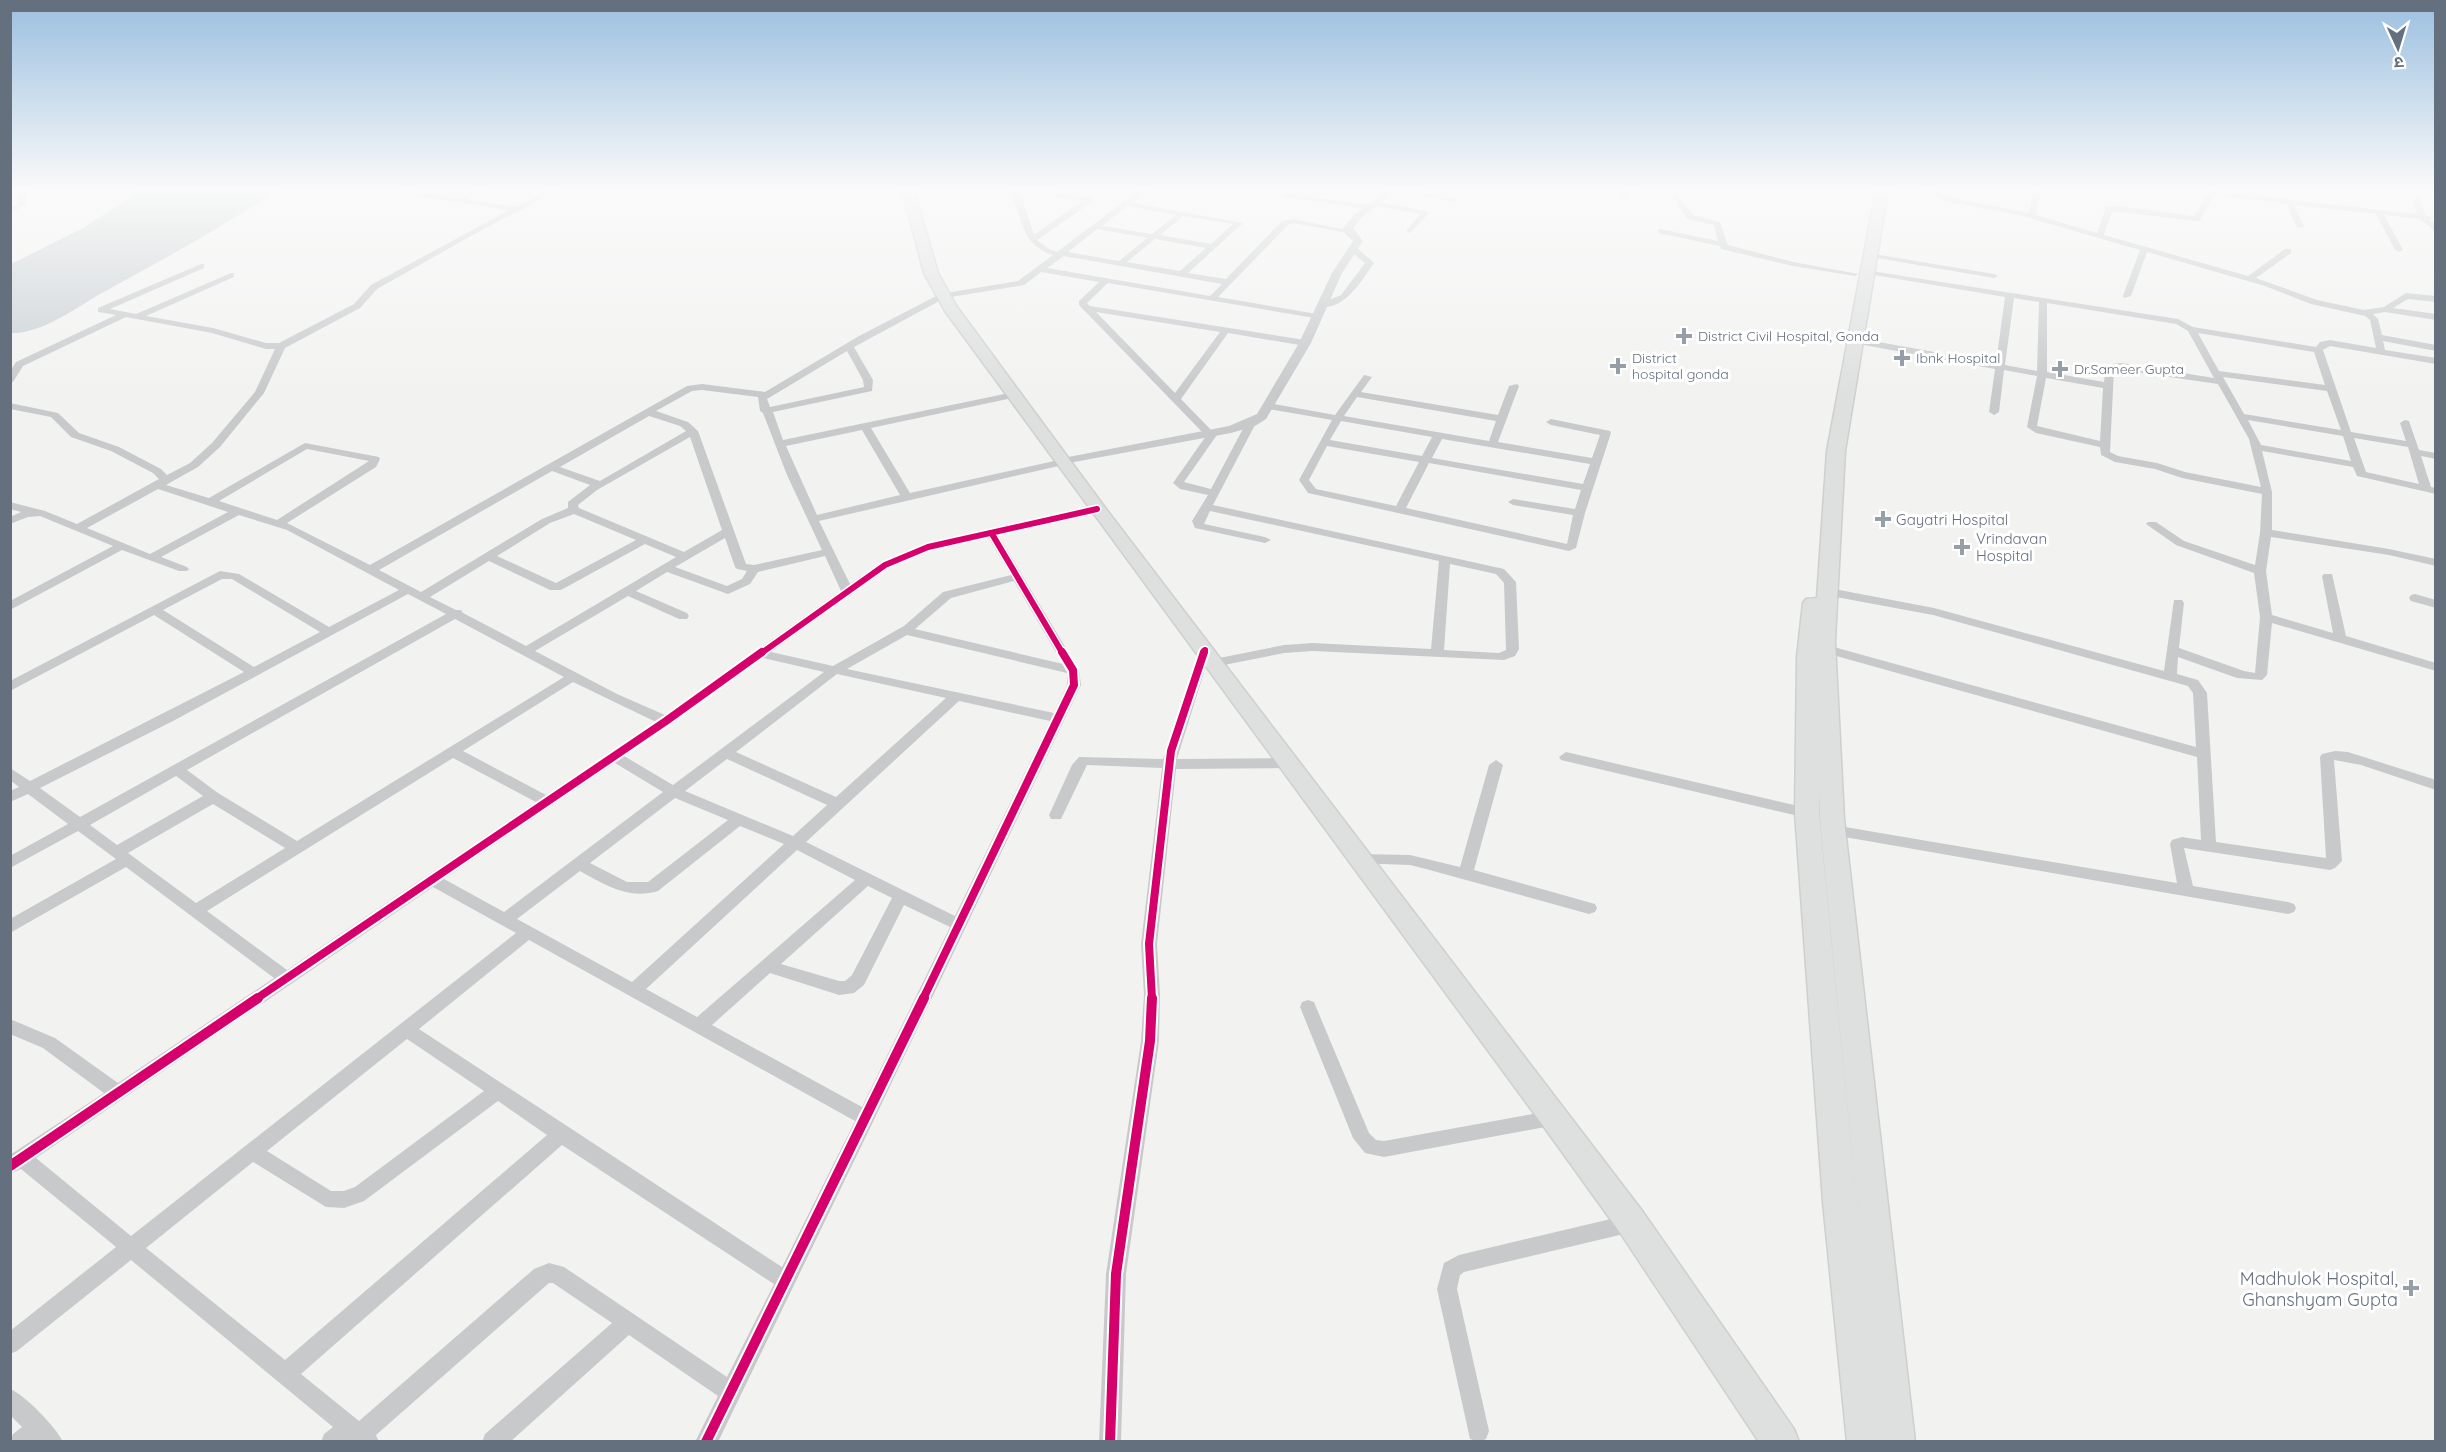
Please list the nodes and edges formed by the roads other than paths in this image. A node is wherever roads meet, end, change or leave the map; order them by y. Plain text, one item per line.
1 (428, 258) edge
2 (927, 258) edge
3 (1056, 258) edge
4 (1083, 258) edge
5 (1128, 258) edge
6 (1201, 258) edge
7 (1251, 258) edge
8 (1347, 258) edge
9 (1364, 258) edge
10 (1768, 258) edge
11 (1866, 258) edge
12 (1867, 258) edge
13 (2141, 258) edge
14 (2172, 258) edge
15 (2279, 258) edge
16 (1120, 264) junction
17 (201, 266) dead end
18 (1865, 267) junction
19 (1041, 269) junction
20 (1182, 274) junction
21 (231, 276) dead end
22 (1994, 276) dead end
23 (2249, 279) junction
24 (1105, 281) junction
25 (1227, 282) junction
26 (943, 296) junction
27 (2010, 296) junction
28 (2127, 296) dead end
29 (1212, 299) junction
30 (2436, 299) edge
31 (2043, 301) junction
32 (1324, 305) junction
33 (1086, 308) junction
34 (2383, 309) junction
35 (2364, 313) junction
36 (124, 315) junction
37 (136, 317) junction
38 (2436, 317) edge
39 (1317, 318) junction
40 (2191, 328) junction
41 (1226, 330) junction
42 (2378, 337) junction
43 (1856, 341) junction
44 (1305, 343) junction
45 (281, 346) junction
46 (849, 346) junction
47 (2436, 348) edge
48 (2318, 350) junction
49 (2381, 352) junction
50 (2436, 361) edge
51 (2001, 366) junction
52 (2042, 373) junction
53 (1367, 377) dead end
54 (2219, 378) junction
55 (10, 380) edge
56 (1514, 386) dead end
57 (2108, 386) junction
58 (2332, 389) junction
59 (1354, 394) junction
60 (765, 395) junction
61 (1014, 395) junction
62 (1175, 400) junction
63 (10, 406) edge
64 (1268, 406) junction
65 (765, 411) junction
66 (648, 412) junction
67 (1994, 412) dead end
68 (2241, 416) junction
69 (1337, 417) junction
70 (1502, 419) junction
71 (1551, 422) dead end
72 (1251, 423) junction
73 (2405, 423) dead end
74 (865, 426) junction
75 (693, 431) junction
76 (2347, 432) junction
77 (1211, 433) junction
78 (1439, 434) junction
79 (1324, 442) junction
80 (1493, 443) junction
81 (779, 444) junction
82 (2105, 445) junction
83 (2256, 447) junction
84 (2413, 448) junction
85 (2436, 456) edge
86 (1426, 460) junction
87 (1063, 462) junction
88 (1595, 462) junction
89 (2358, 465) junction
90 (551, 467) junction
91 (163, 484) junction
92 (597, 487) junction
93 (1587, 488) junction
94 (2431, 490) edge
95 (1212, 492) junction
96 (2267, 492) junction
97 (907, 497) junction
98 (210, 501) junction
99 (1513, 502) dead end
100 (10, 505) edge
101 (1207, 507) junction
102 (1097, 509) junction
103 (574, 510) junction
104 (238, 511) junction
105 (1400, 511) junction
106 (34, 513) junction
107 (1579, 513) junction
108 (813, 519) junction
109 (10, 521) edge
110 (278, 524) junction
111 (2152, 524) dead end
112 (80, 527) junction
113 (728, 531) junction
114 (2266, 533) junction
115 (992, 534) junction
116 (645, 540) junction
117 (1265, 540) dead end
118 (122, 546) junction
119 (829, 552) junction
120 (489, 556) junction
121 (684, 557) junction
122 (151, 558) junction
123 (1445, 558) junction
124 (2436, 563) edge
125 (666, 568) junction
126 (183, 569) dead end
127 (372, 569) junction
128 (754, 569) junction
129 (2260, 571) junction
130 (2328, 576) dead end
131 (1017, 577) junction
132 (409, 589) junction
133 (627, 591) junction
134 (848, 592) junction
135 (1829, 592) junction
136 (423, 596) junction
137 (2415, 598) dead end
138 (2178, 603) dead end
139 (2436, 604) edge
140 (10, 606) edge
141 (154, 610) junction
142 (457, 613) junction
143 (683, 616) dead end
144 (2266, 618) junction
145 (908, 629) junction
146 (329, 632) junction
147 (2340, 639) junction
148 (1826, 649) junction
149 (2172, 650) junction
150 (527, 651) junction
151 (1437, 653) junction
152 (761, 654) junction
153 (1210, 657) junction
154 (2436, 667) edge
155 (836, 670) junction
156 (1073, 670) junction
157 (254, 672) junction
158 (2169, 675) junction
159 (574, 676) junction
160 (10, 687) edge
161 (956, 696) junction
162 (1058, 718) junction
163 (666, 721) junction
164 (451, 751) junction
165 (724, 752) junction
166 (2204, 754) junction
167 (614, 756) junction
168 (1566, 757) dead end
169 (1287, 763) junction
170 (1170, 764) junction
171 (1496, 765) dead end
172 (177, 770) junction
173 (10, 773) edge
174 (2436, 785) edge
175 (31, 787) junction
176 (672, 791) junction
177 (10, 797) edge
178 (213, 797) junction
179 (547, 802) junction
180 (838, 804) junction
181 (1807, 813) junction
182 (1056, 814) dead end
183 (739, 819) junction
184 (80, 824) junction
185 (1833, 830) junction
186 (795, 843) junction
187 (2208, 844) junction
188 (297, 848) junction
189 (122, 856) junction
190 (1359, 859) junction
191 (10, 863) edge
192 (578, 863) junction
193 (1465, 874) junction
194 (433, 879) junction
195 (866, 879) junction
196 (2186, 890) junction
197 (901, 896) junction
198 (1589, 908) dead end
199 (2288, 908) dead end
200 (195, 911) junction
201 (505, 919) junction
202 (959, 925) junction
203 (10, 927) edge
204 (529, 932) junction
205 (767, 966) junction
206 (286, 979) junction
207 (634, 990) junction
208 (1308, 1007) dead end
209 (10, 1026) edge
210 (699, 1026) junction
211 (407, 1030) junction
212 (498, 1091) junction
213 (118, 1093) junction
214 (866, 1118) junction
215 (1555, 1118) junction
216 (561, 1134) junction
217 (253, 1152) junction
218 (16, 1162) edge
219 (1632, 1223) junction
220 (133, 1248) junction
221 (786, 1281) junction
222 (628, 1322) junction
223 (10, 1344) edge
224 (285, 1374) junction
225 (730, 1392) junction
226 (10, 1399) edge
227 (1478, 1431) dead end
228 (45, 1434) edge
229 (359, 1434) edge
230 (21, 1442) edge
231 (332, 1442) edge
232 (494, 1442) edge
233 (706, 1442) edge
234 (1110, 1442) edge
235 (1781, 1442) edge
236 (1865, 1442) edge
237 (1897, 1442) edge

1 - 45 street
2 - 26 highway
3 - 19 street
4 - 16 street
5 - 16 street
6 - 20 street
7 - 25 street
8 - 32 street
9 - 32 street
10 - 18 street
11 - 18 highway
12 - 18 highway
13 - 28 street
14 - 23 street
15 - 23 street
16 - 20 street
17 - 36 street
18 - 22 street
18 - 27 street
18 - 43 highway
18 - 181 highway
19 - 24 street
19 - 26 street
20 - 25 street
21 - 37 street
23 - 35 street
24 - 29 street
24 - 33 street
25 - 29 street
26 - 46 street
26 - 61 highway
27 - 31 street
27 - 51 street
29 - 39 street
30 - 34 street
31 - 40 street
31 - 52 street
32 - 39 street
33 - 41 street
33 - 62 street
34 - 35 street
34 - 38 street
35 - 42 street
36 - 37 street
36 - 55 street
37 - 45 street
39 - 44 street
40 - 48 street
40 - 54 street
41 - 44 street
41 - 62 street
42 - 47 street
42 - 49 street
43 - 51 street
43 - 135 highway
44 - 64 street
45 - 91 street
46 - 60 street
46 - 65 street
48 - 49 street
48 - 58 street
49 - 50 street
51 - 52 street
51 - 67 street
52 - 57 street
52 - 82 street
53 - 59 street
54 - 57 street
54 - 58 street
54 - 68 street
56 - 70 street
57 - 82 street
58 - 76 street
59 - 69 street
59 - 70 street
60 - 65 street
60 - 66 street
61 - 74 street
61 - 87 highway
62 - 77 street
63 - 91 street
64 - 69 street
64 - 72 street
65 - 81 street
66 - 75 street
66 - 90 street
68 - 76 street
68 - 83 street
69 - 78 street
69 - 79 street
70 - 80 street
71 - 88 street
72 - 77 street
72 - 95 street
73 - 84 street
74 - 81 street
74 - 97 street
75 - 92 street
75 - 113 street
76 - 84 street
76 - 89 street
77 - 87 street
77 - 95 street
78 - 80 street
78 - 86 street
79 - 86 street
79 - 105 street
80 - 88 street
81 - 108 street
82 - 96 street
83 - 89 street
83 - 96 street
84 - 85 street
84 - 94 street
86 - 93 street
86 - 105 street
87 - 97 street
87 - 102 highway
88 - 93 street
89 - 94 street
90 - 92 street
90 - 127 street
91 - 98 street
91 - 112 street
92 - 103 street
93 - 107 street
95 - 101 street
96 - 114 street
97 - 108 street
98 - 104 street
98 - 110 street
99 - 107 street
100 - 106 street
101 - 117 street
101 - 123 street
102 - 115 street
102 - 153 highway
103 - 116 street
103 - 120 street
104 - 110 street
104 - 122 street
105 - 107 street
106 - 109 street
106 - 112 street
108 - 119 street
110 - 127 street
111 - 129 street
112 - 118 street
113 - 121 street
113 - 128 street
114 - 124 street
114 - 129 street
115 - 131 street
115 - 134 street
116 - 120 street
116 - 121 street
118 - 122 street
118 - 140 street
119 - 128 street
119 - 134 street
120 - 136 street
121 - 125 street
122 - 126 street
123 - 151 street
123 - 151 street
125 - 128 street
125 - 133 street
127 - 132 street
129 - 144 street
130 - 147 street
131 - 145 street
131 - 156 street
132 - 136 street
132 - 146 street
133 - 143 street
133 - 150 street
134 - 152 street
135 - 148 highway
135 - 158 street
136 - 142 street
137 - 139 street
138 - 149 street
141 - 146 street
141 - 157 street
141 - 160 street
142 - 150 street
142 - 172 street
144 - 147 street
144 - 149 street
145 - 155 street
145 - 156 street
146 - 157 street
147 - 154 street
148 - 166 street
148 - 185 highway
149 - 158 street
150 - 159 street
151 - 153 street
152 - 155 street
152 - 163 street
153 - 169 highway
153 - 170 street
155 - 161 street
155 - 165 street
156 - 162 street
157 - 175 street
158 - 166 street
159 - 163 street
159 - 164 street
161 - 162 street
161 - 180 street
162 - 202 street
163 - 167 street
164 - 179 street
164 - 188 street
165 - 176 street
165 - 180 street
166 - 187 street
167 - 176 street
167 - 179 street
168 - 181 street
169 - 170 street
169 - 190 highway
170 - 182 street
170 - 234 street
171 - 193 street
172 - 178 street
172 - 184 street
173 - 175 street
174 - 187 street
175 - 177 street
175 - 184 street
176 - 183 street
176 - 192 street
178 - 188 street
178 - 189 street
179 - 194 street
180 - 186 street
181 - 236 highway
183 - 186 street
183 - 192 street
184 - 189 street
184 - 191 street
185 - 196 street
185 - 237 highway
186 - 195 street
186 - 207 street
187 - 196 street
188 - 200 street
189 - 200 street
189 - 203 street
190 - 193 street
190 - 215 highway
192 - 201 street
193 - 198 street
194 - 201 street
194 - 206 street
195 - 197 street
195 - 205 street
196 - 199 street
197 - 202 street
197 - 205 street
200 - 206 street
201 - 204 street
202 - 214 street
204 - 207 street
204 - 211 street
205 - 210 street
206 - 213 street
207 - 210 street
208 - 215 street
209 - 213 street
210 - 214 street
211 - 212 street
211 - 217 street
212 - 216 street
212 - 217 street
213 - 218 street
214 - 221 street
215 - 219 highway
216 - 221 street
216 - 224 street
217 - 220 street
218 - 220 street
219 - 227 street
219 - 235 highway
220 - 223 street
220 - 224 street
221 - 225 street
222 - 225 street
222 - 229 street
222 - 232 street
224 - 229 street
225 - 233 street
226 - 228 street
228 - 230 street
229 - 231 street

